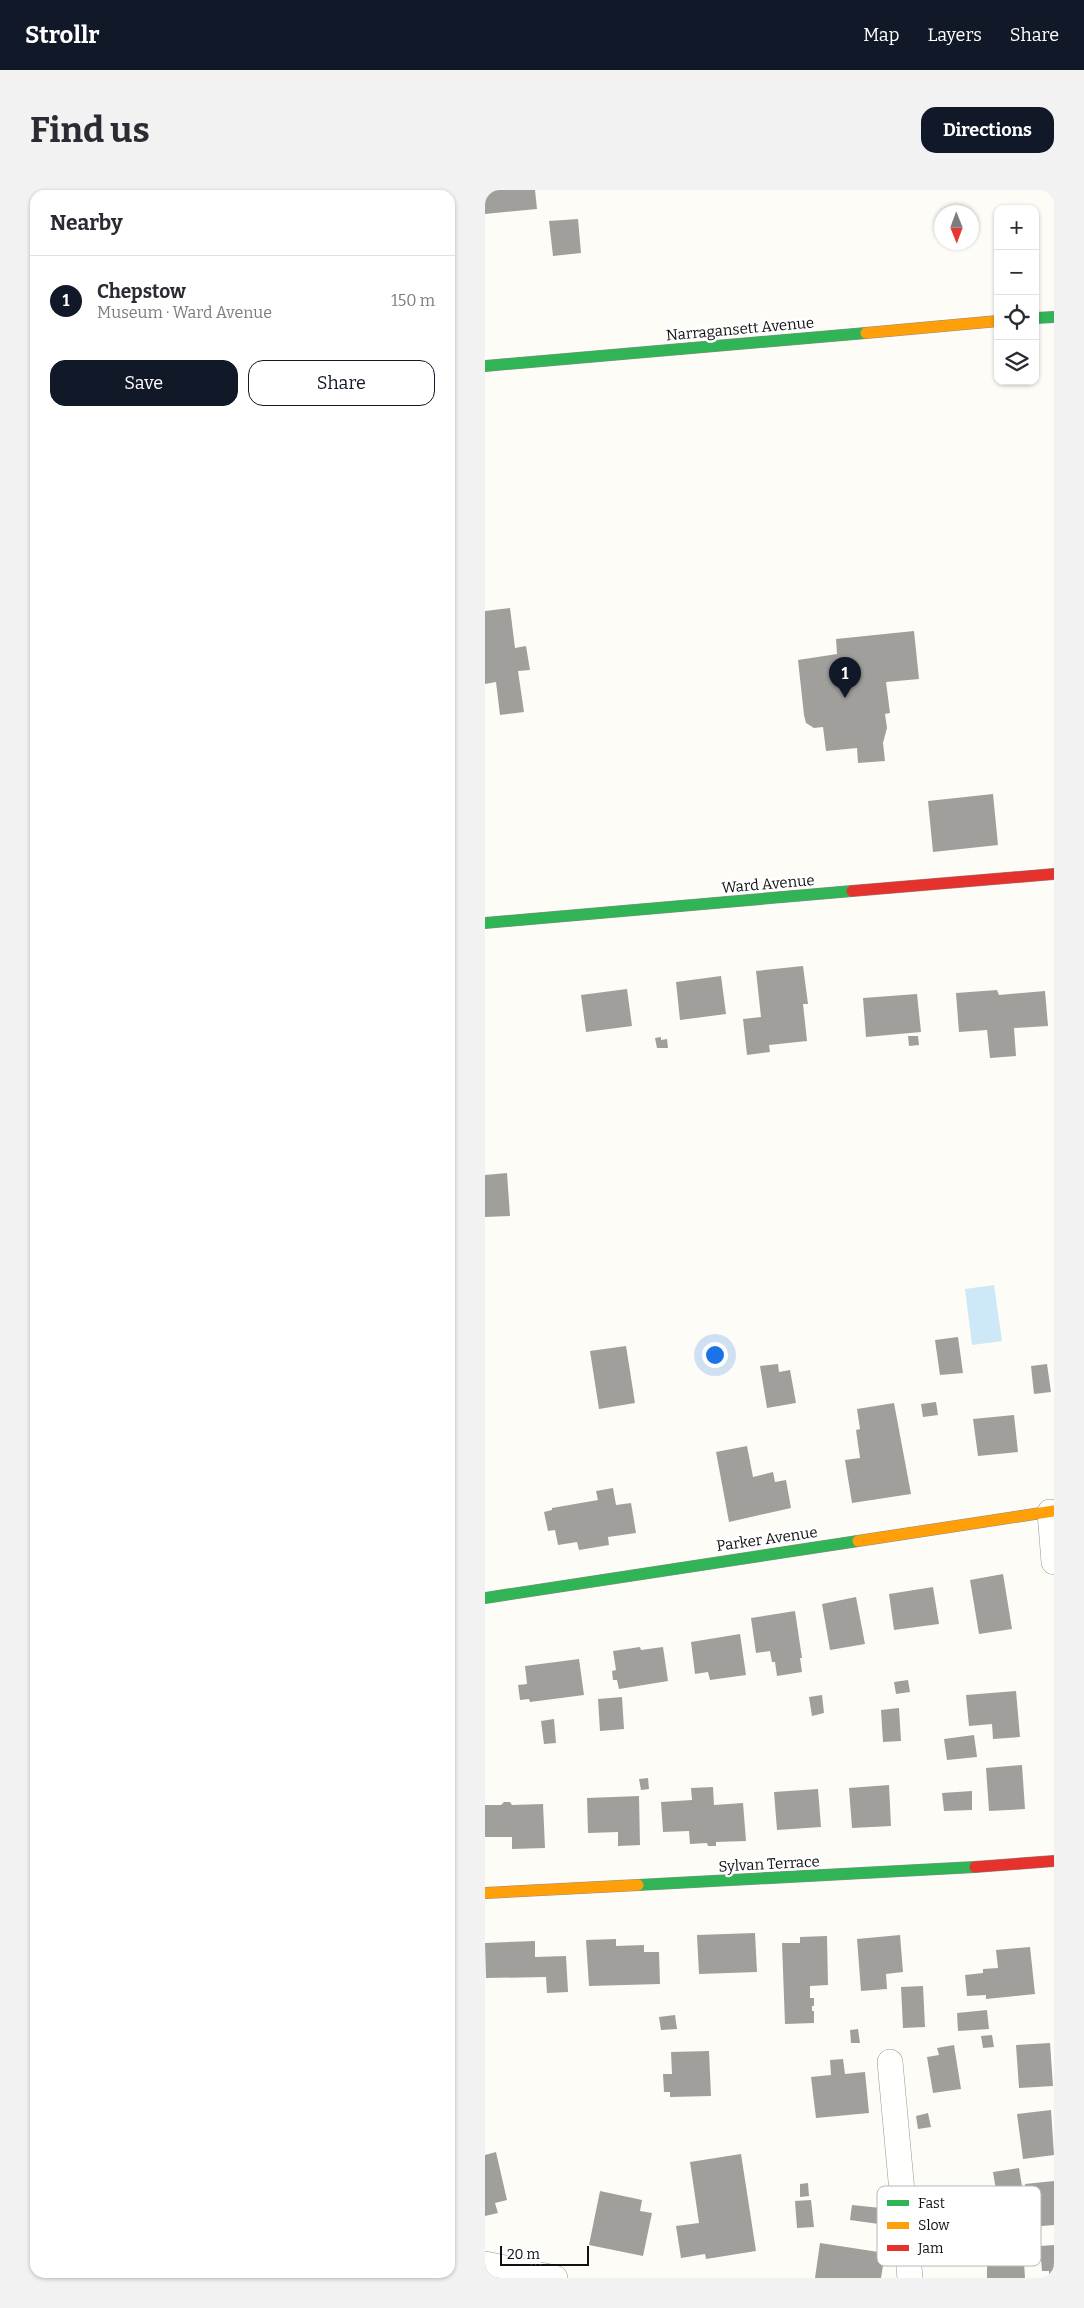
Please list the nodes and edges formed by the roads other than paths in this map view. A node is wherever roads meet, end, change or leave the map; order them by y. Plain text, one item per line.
1 (1054, 317) edge
2 (1039, 318) edge
3 (994, 322) edge
4 (485, 366) edge
5 (1054, 874) edge
6 (485, 923) edge
7 (1052, 1512) edge
8 (1054, 1562) edge
9 (485, 1598) edge
10 (1054, 1862) edge
11 (485, 1894) edge
12 (890, 2062) dead end
13 (901, 2186) edge
14 (485, 2264) edge
15 (555, 2278) edge

1 - 2 street
3 - 4 street, Narragansett Avenue
5 - 6 street, Ward Avenue
7 - 8 street
7 - 9 street, Parker Avenue
10 - 11 street, Sylvan Terrace
12 - 13 street
14 - 15 street

